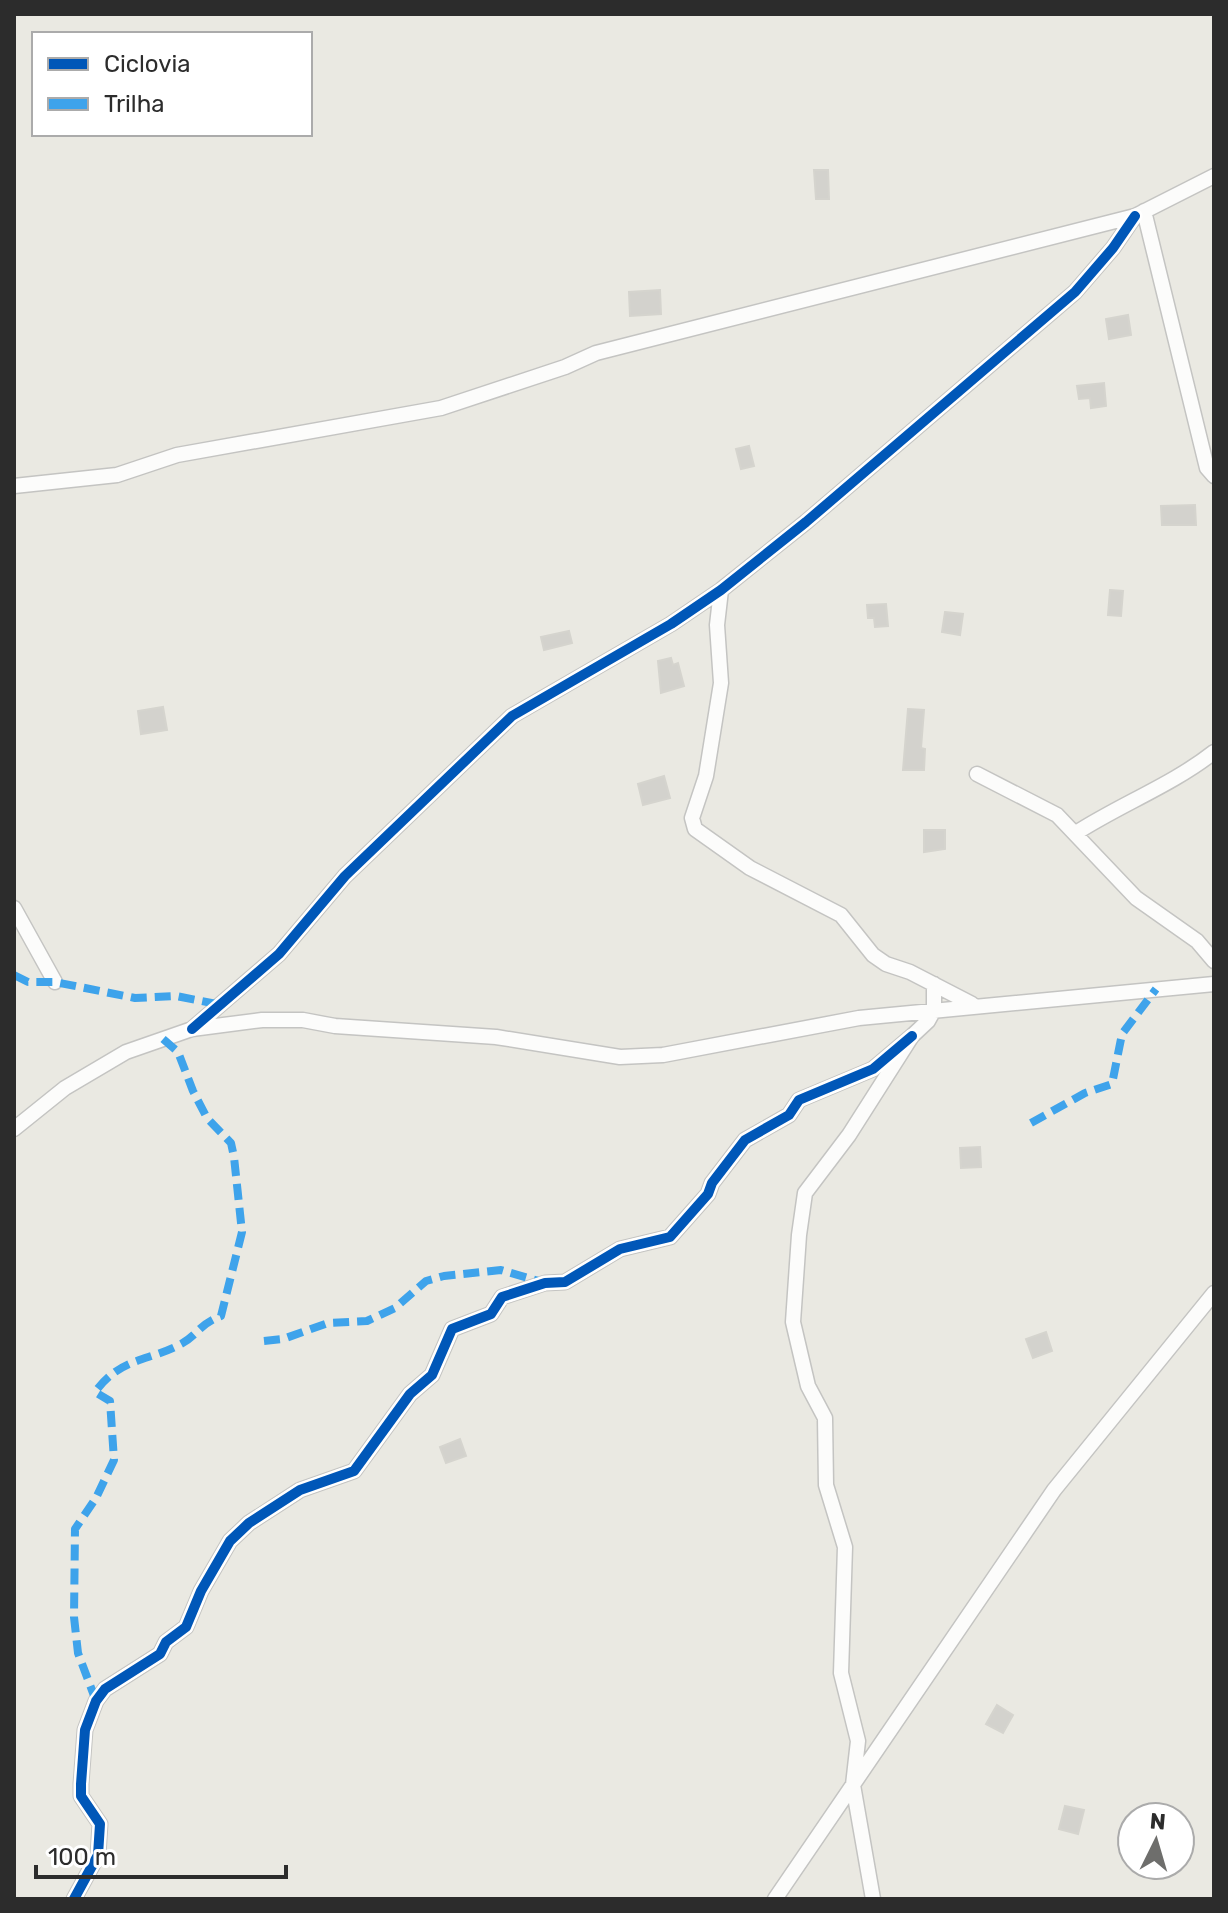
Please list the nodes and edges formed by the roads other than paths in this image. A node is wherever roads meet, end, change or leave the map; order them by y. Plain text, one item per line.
1 (1214, 176) edge
2 (1140, 214) junction
3 (1214, 476) edge
4 (14, 486) edge
5 (721, 590) junction
6 (1214, 752) edge
7 (977, 774) dead end
8 (1076, 833) junction
9 (14, 908) edge
10 (1214, 961) edge
11 (55, 982) dead end
12 (934, 984) junction
13 (1214, 984) edge
14 (980, 1005) junction
15 (934, 1010) junction
16 (192, 1029) junction
17 (912, 1036) junction
18 (14, 1129) edge
19 (1214, 1293) edge
20 (853, 1785) junction
21 (74, 1899) edge
22 (775, 1899) edge
23 (873, 1899) edge

1 - 2 street
2 - 3 street
2 - 4 street
2 - 5 street
5 - 12 street
5 - 16 street
6 - 8 street
7 - 8 street
8 - 10 street
9 - 11 street
12 - 14 street
12 - 15 street
13 - 14 street
14 - 15 street
15 - 16 street
15 - 17 street
16 - 18 street
17 - 20 street
17 - 21 street
19 - 20 street
20 - 22 street
20 - 23 street

